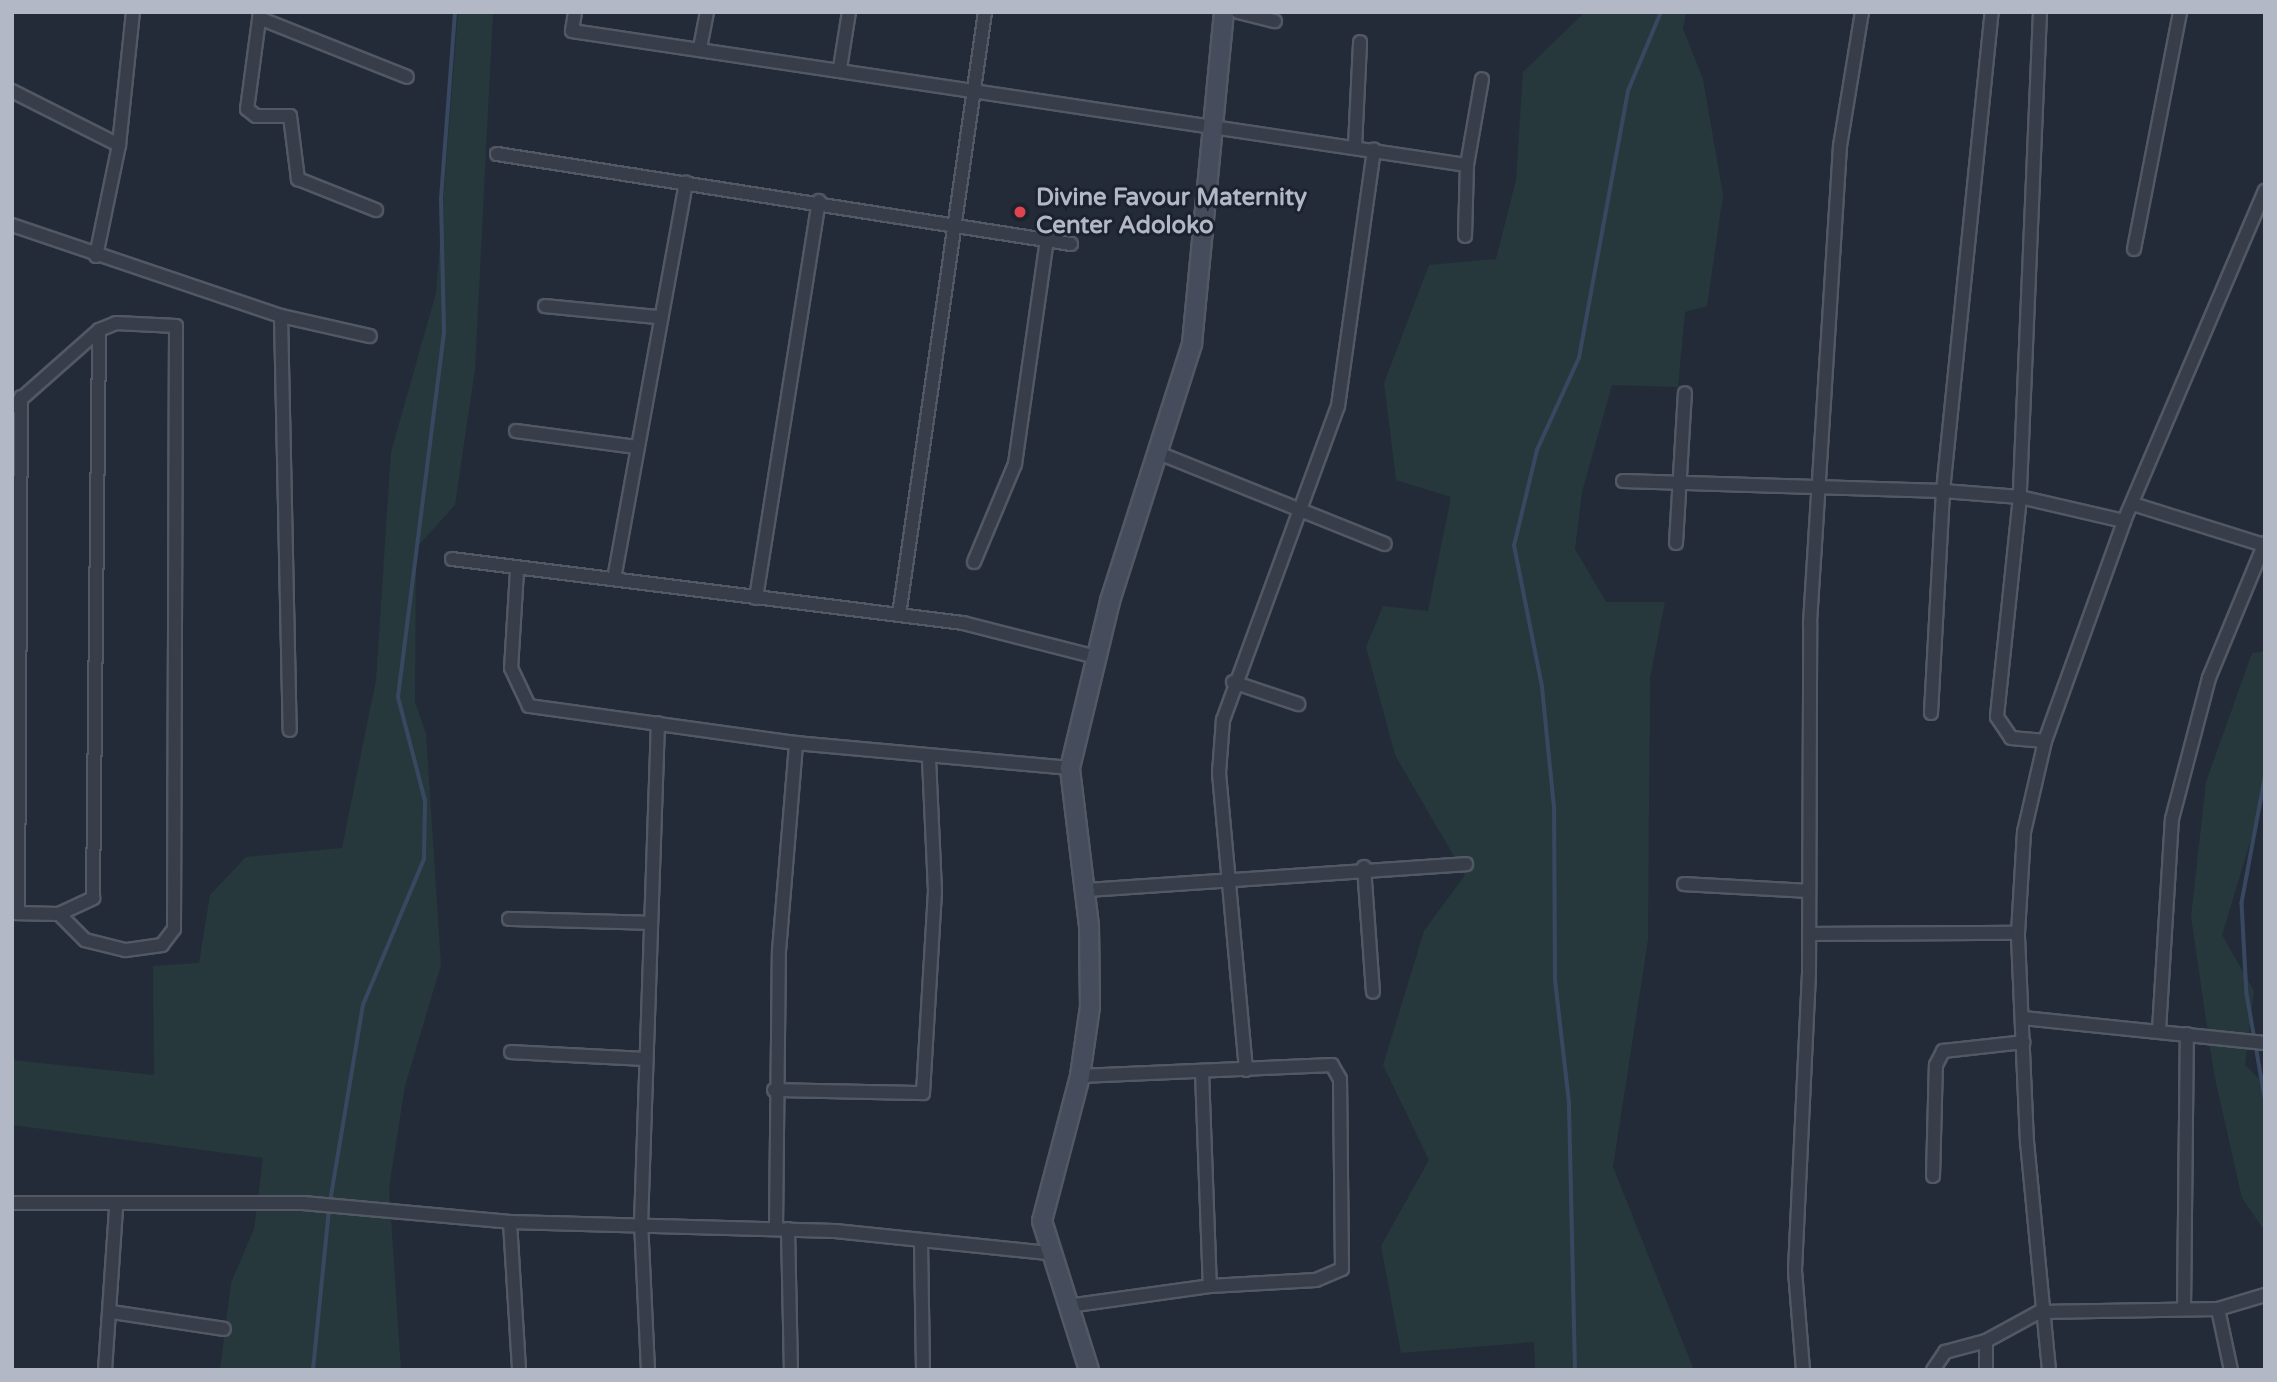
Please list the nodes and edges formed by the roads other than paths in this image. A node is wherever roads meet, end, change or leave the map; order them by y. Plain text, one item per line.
1 (133, 12) edge
2 (575, 12) edge
3 (706, 12) edge
4 (849, 12) edge
5 (985, 12) edge
6 (1224, 12) edge
7 (1238, 12) edge
8 (1862, 12) edge
9 (1992, 12) edge
10 (2040, 12) edge
11 (2179, 12) edge
12 (259, 15) edge
13 (1275, 21) dead end
14 (1360, 42) dead end
15 (700, 48) junction
16 (840, 68) junction
17 (407, 77) dead end
18 (1482, 79) dead end
19 (972, 90) junction
20 (12, 91) edge
21 (1211, 127) junction
22 (119, 145) junction
23 (1355, 146) junction
24 (1374, 150) junction
25 (497, 154) dead end
26 (1466, 165) junction
27 (686, 182) junction
28 (2265, 191) edge
29 (819, 201) junction
30 (376, 210) dead end
31 (12, 225) edge
32 (953, 226) junction
33 (1465, 236) dead end
34 (1047, 239) junction
35 (1071, 244) dead end
36 (2134, 250) dead end
37 (96, 256) junction
38 (545, 306) dead end
39 (281, 316) junction
40 (658, 317) junction
41 (99, 330) junction
42 (370, 336) dead end
43 (1685, 393) dead end
44 (17, 402) edge
45 (516, 431) dead end
46 (636, 447) junction
47 (1161, 454) junction
48 (1679, 480) junction
49 (1623, 481) dead end
50 (1819, 487) junction
51 (1943, 491) junction
52 (2020, 497) junction
53 (2133, 505) junction
54 (1298, 510) junction
55 (2124, 521) junction
56 (1676, 543) dead end
57 (1385, 544) dead end
58 (2264, 544) edge
59 (452, 559) dead end
60 (974, 562) dead end
61 (517, 571) junction
62 (614, 579) junction
63 (756, 598) junction
64 (899, 615) junction
65 (1096, 657) junction
66 (1233, 682) junction
67 (1298, 704) dead end
68 (1931, 713) dead end
69 (658, 723) junction
70 (290, 730) dead end
71 (2045, 741) junction
72 (796, 743) junction
73 (929, 758) junction
74 (1070, 768) junction
75 (1465, 864) dead end
76 (1364, 867) junction
77 (1229, 876) junction
78 (1684, 884) dead end
79 (1086, 890) junction
80 (1808, 891) junction
81 (15, 913) edge
82 (59, 914) junction
83 (509, 919) dead end
84 (650, 923) junction
85 (2018, 933) junction
86 (1809, 934) junction
87 (1373, 992) dead end
88 (2023, 1018) junction
89 (2159, 1030) junction
90 (2187, 1034) junction
91 (2024, 1042) junction
92 (2264, 1043) edge
93 (511, 1052) dead end
94 (644, 1059) junction
95 (1246, 1070) junction
96 (1202, 1072) junction
97 (1080, 1076) junction
98 (774, 1090) junction
99 (1933, 1176) dead end
100 (12, 1203) edge
101 (116, 1207) junction
102 (510, 1222) junction
103 (641, 1224) junction
104 (782, 1229) junction
105 (920, 1242) junction
106 (1048, 1253) junction
107 (1210, 1286) junction
108 (2265, 1294) edge
109 (1068, 1306) junction
110 (2185, 1309) junction
111 (2218, 1309) junction
112 (112, 1312) junction
113 (2039, 1312) junction
114 (224, 1329) dead end
115 (1986, 1341) junction
116 (105, 1370) edge
117 (519, 1370) edge
118 (648, 1370) edge
119 (791, 1370) edge
120 (923, 1370) edge
121 (1089, 1370) edge
122 (1803, 1370) edge
123 (1933, 1370) edge
124 (1986, 1370) edge
125 (2049, 1370) edge
126 (2231, 1370) edge

1 - 22 street
2 - 15 street
3 - 15 street
4 - 16 street
5 - 19 street
6 - 21 street
7 - 13 street
8 - 50 street
9 - 51 street
10 - 52 street
11 - 36 street
12 - 17 street
12 - 30 street
14 - 23 street
15 - 16 street
16 - 19 street
18 - 26 street
19 - 21 street
19 - 32 street
20 - 22 street
21 - 23 street
21 - 47 street
22 - 37 street
23 - 24 street
24 - 26 street
24 - 54 street
25 - 27 street
26 - 33 street
27 - 29 street
27 - 40 street
28 - 53 street
29 - 32 street
29 - 63 street
31 - 37 street
32 - 34 street
32 - 64 street
34 - 35 street
34 - 60 street
37 - 39 street
38 - 40 street
39 - 42 street
39 - 70 street
40 - 46 street
41 - 44 street
41 - 82 street
41 - 82 street
43 - 48 street
44 - 81 street
45 - 46 street
46 - 62 street
47 - 54 street
47 - 65 street
48 - 49 street
48 - 50 street
48 - 56 street
50 - 51 street
50 - 80 street
51 - 52 street
51 - 68 street
52 - 55 street
52 - 71 street
53 - 55 street
53 - 58 street
54 - 57 street
54 - 66 street
55 - 71 street
58 - 89 street
59 - 61 street
61 - 62 street
61 - 69 street
62 - 63 street
63 - 64 street
64 - 65 street
65 - 74 street
66 - 67 street
66 - 77 street
69 - 72 street
69 - 84 street
71 - 85 street
72 - 73 street
72 - 98 street
73 - 74 street
73 - 98 street
74 - 79 street
75 - 76 street
76 - 77 street
76 - 87 street
77 - 79 street
77 - 95 street
78 - 80 street
79 - 97 street
80 - 86 street
81 - 82 street
83 - 84 street
84 - 94 street
85 - 86 street
85 - 88 street
86 - 122 street
88 - 89 street
88 - 91 street
89 - 90 street
90 - 92 street
90 - 110 street
91 - 99 street
91 - 113 street
93 - 94 street
94 - 103 street
95 - 96 street
95 - 107 street
96 - 97 street
96 - 107 street
97 - 106 street
98 - 104 street
100 - 101 street
101 - 102 street
101 - 112 street
102 - 103 street
102 - 117 street
103 - 104 street
103 - 118 street
104 - 105 street
104 - 119 street
105 - 106 street
105 - 120 street
106 - 109 street
107 - 109 street
108 - 111 street
109 - 121 street
110 - 111 street
110 - 113 street
111 - 126 street
112 - 114 street
112 - 116 street
113 - 115 street
113 - 125 street
115 - 123 street
115 - 124 street

